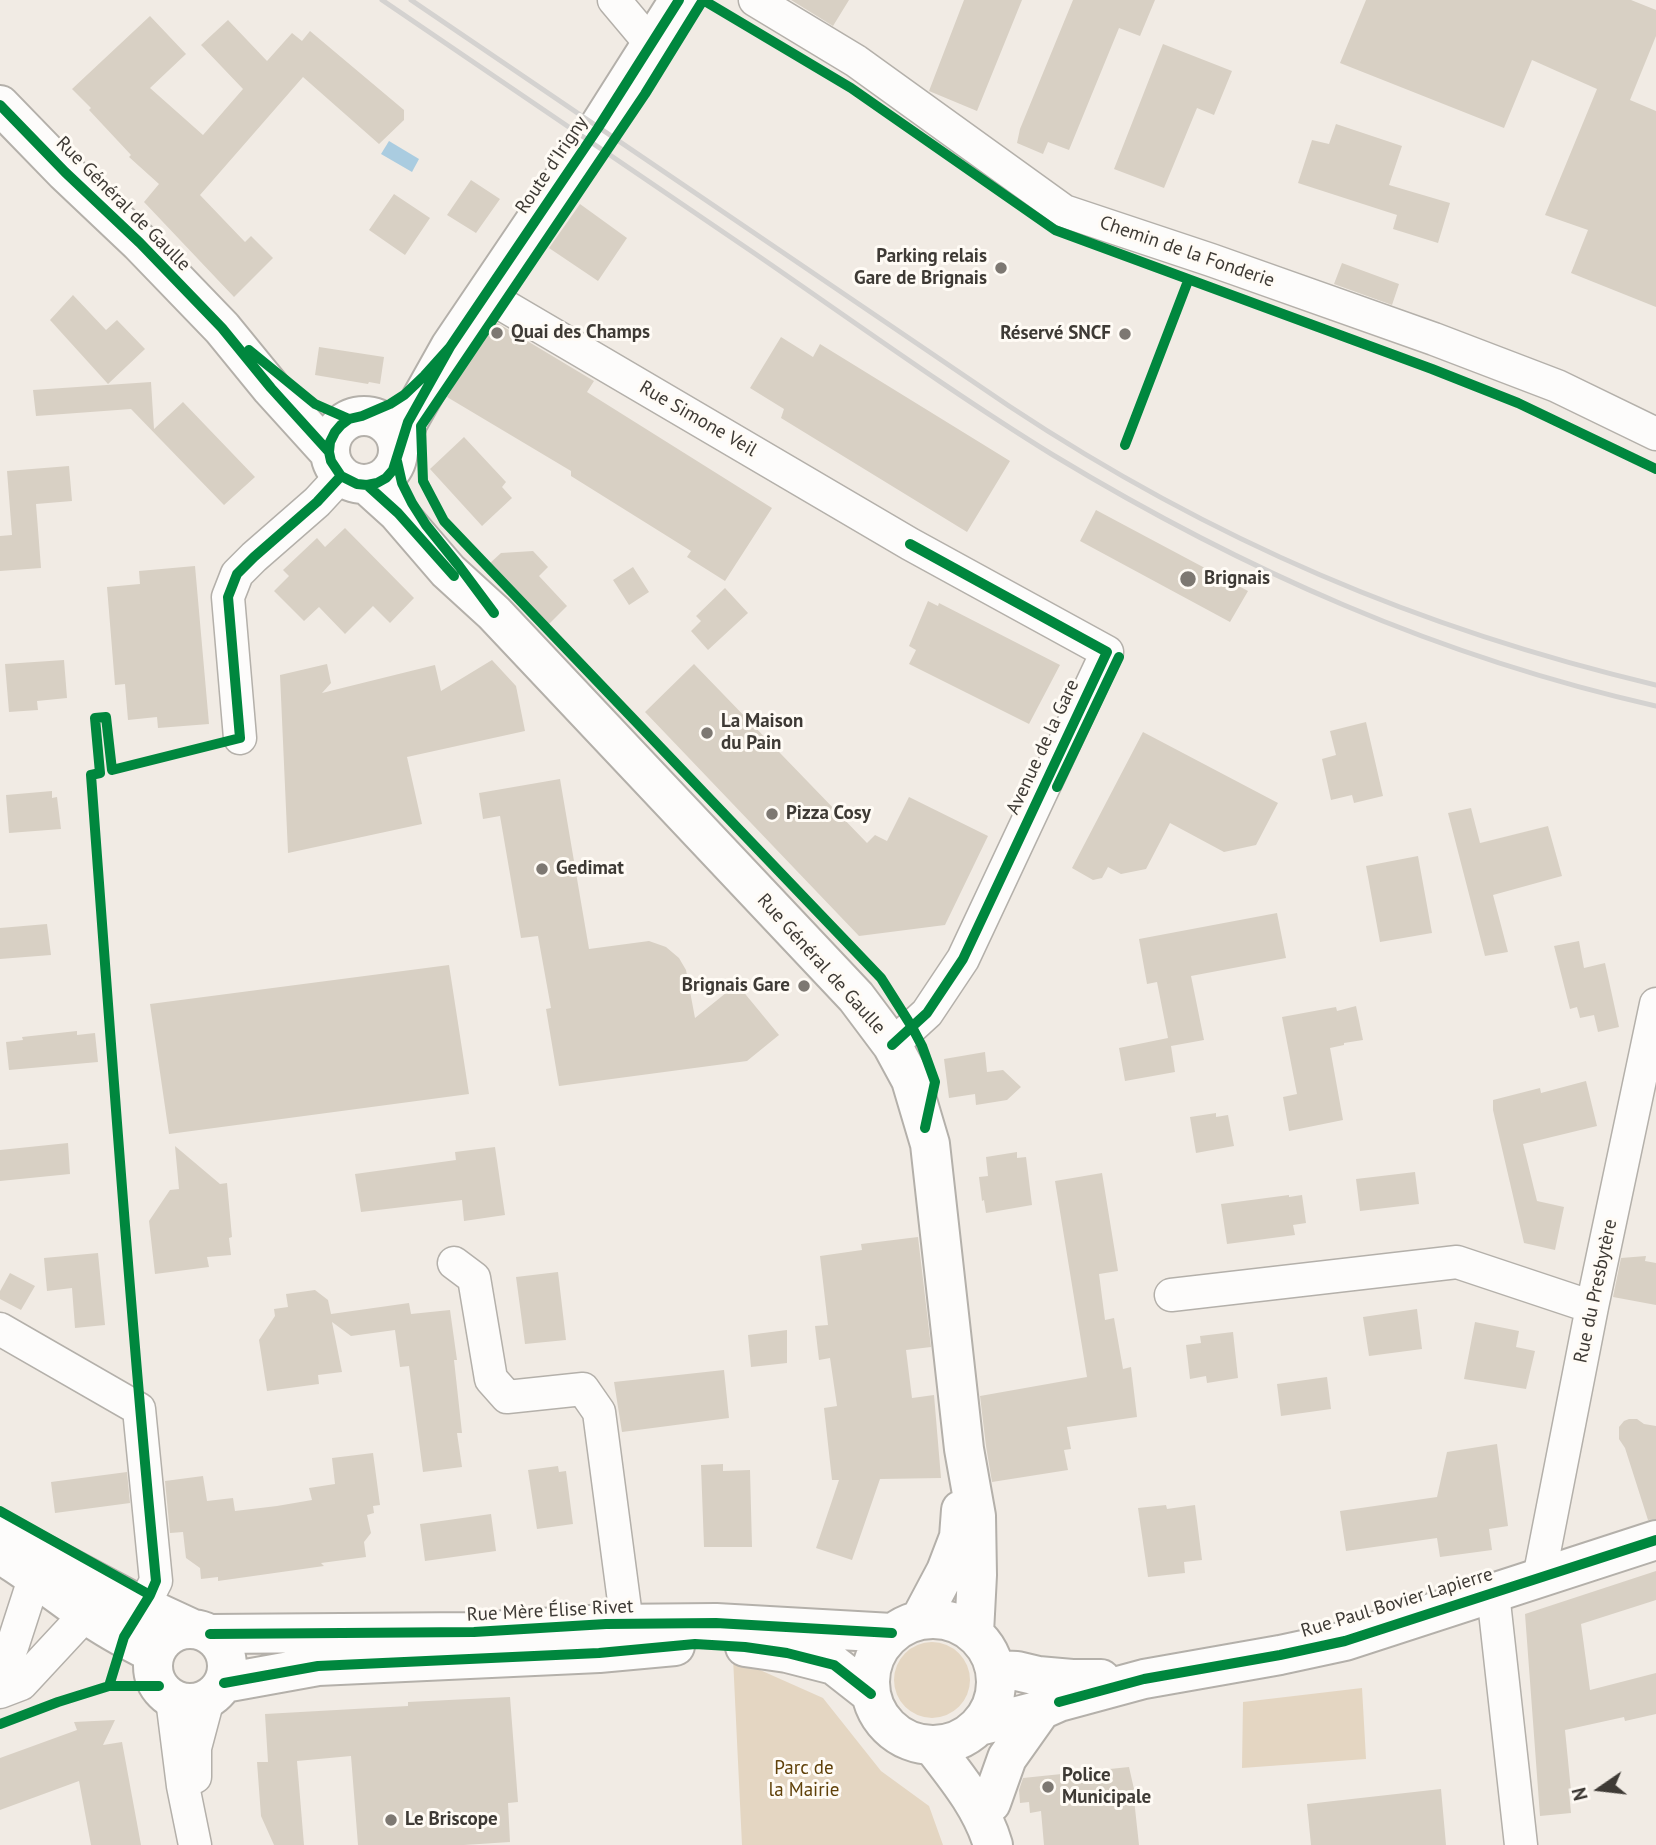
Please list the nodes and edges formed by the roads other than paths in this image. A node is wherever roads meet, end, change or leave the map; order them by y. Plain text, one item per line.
1 (614, 0) edge
2 (679, 0) edge
3 (755, 0) edge
4 (651, 44) junction
5 (0, 105) edge
6 (486, 295) junction
7 (222, 328) junction
8 (450, 347) junction
9 (356, 417) junction
10 (1656, 434) edge
11 (398, 454) junction
12 (346, 471) junction
13 (910, 544) joint
14 (494, 613) junction
15 (240, 738) dead end
16 (1656, 1004) edge
17 (892, 1045) junction
18 (454, 1263) dead end
19 (1171, 1295) dead end
20 (1592, 1307) junction
21 (0, 1329) edge
22 (964, 1449) junction
23 (0, 1531) edge
24 (1656, 1540) edge
25 (0, 1555) edge
26 (35, 1576) junction
27 (1539, 1578) junction
28 (1493, 1593) junction
29 (135, 1602) junction
30 (86, 1614) junction
31 (627, 1624) junction
32 (906, 1626) junction
33 (201, 1632) junction
34 (974, 1633) junction
35 (155, 1654) junction
36 (995, 1670) junction
37 (0, 1676) edge
38 (1144, 1679) junction
39 (0, 1692) edge
40 (201, 1694) junction
41 (871, 1694) junction
42 (1041, 1710) junction
43 (975, 1729) junction
44 (932, 1745) junction
45 (991, 1803) junction
46 (197, 1845) edge
47 (993, 1845) edge
48 (1004, 1845) edge
49 (1521, 1845) edge

1 - 4 street
2 - 4 main road, Route d'Irigny
3 - 10 street, Chemin de la Fonderie
4 - 6 main road, Route d'Irigny
5 - 7 main road, Rue Général de Gaulle
6 - 8 main road, Route d'Irigny
6 - 13 street, Rue Simone Veil
7 - 9 main road, Rue Général de Gaulle
7 - 12 main road, Rue Général de Gaulle
8 - 9 main road, Route d'Irigny
8 - 11 main road, Route d'Irigny
9 - 11 main road
9 - 12 main road
11 - 12 main road
11 - 14 main road, Rue Général de Gaulle
12 - 14 main road, Rue Général de Gaulle
12 - 15 street
13 - 17 street, Avenue de la Gare
14 - 17 main road, Rue Général de Gaulle
16 - 20 street, Rue du Presbytère
17 - 22 main road, Rue Général de Gaulle
18 - 31 street, Rue Mère Élise Rivet
19 - 20 street
20 - 27 street, Rue du Presbytère
21 - 29 street
22 - 32 main road, Rue Général de Gaulle
22 - 34 main road, Rue Général de Gaulle
23 - 29 main road, Rue Mère Élise Rivet
24 - 27 main road, Rue Paul Bovier Lapierre
25 - 26 main road
26 - 29 main road
26 - 30 main road
26 - 37 street
27 - 28 main road, Rue Paul Bovier Lapierre
28 - 38 main road, Rue Paul Bovier Lapierre
28 - 49 street
29 - 33 main road, Rue Mère Élise Rivet
30 - 35 main road
30 - 39 street
31 - 32 main road, Rue Mère Élise Rivet
31 - 33 main road, Rue Mère Élise Rivet
32 - 34 main road
32 - 41 main road
33 - 35 main road
33 - 40 main road
34 - 36 main road
35 - 40 main road
36 - 38 main road
36 - 43 main road
38 - 42 main road
40 - 41 main road
40 - 46 street
41 - 44 main road
42 - 43 main road
42 - 45 main road
43 - 44 main road
43 - 45 main road
44 - 47 main road
45 - 48 main road

